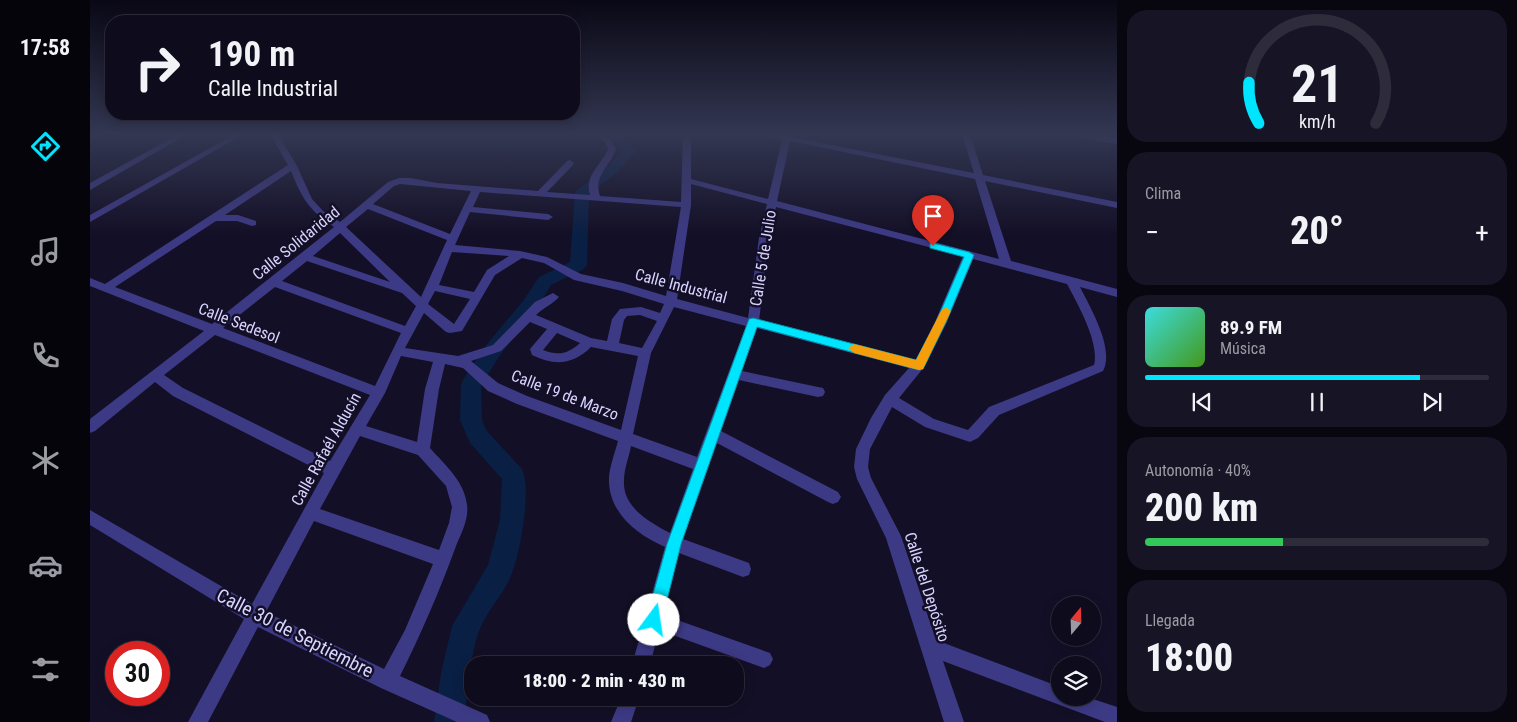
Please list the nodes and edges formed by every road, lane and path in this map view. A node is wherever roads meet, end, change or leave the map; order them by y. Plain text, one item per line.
1 (124, 168) edge
2 (181, 168) edge
3 (289, 168) edge
4 (293, 168) edge
5 (565, 168) edge
6 (600, 168) edge
7 (686, 168) edge
8 (780, 168) edge
9 (935, 168) edge
10 (978, 168) edge
11 (981, 177) junction
12 (686, 180) junction
13 (90, 187) edge
14 (476, 190) junction
15 (539, 195) junction
16 (592, 196) junction
17 (772, 202) junction
18 (366, 205) junction
19 (686, 205) junction
20 (1117, 205) edge
21 (466, 209) junction
22 (548, 217) dead end
23 (213, 218) junction
24 (90, 219) edge
25 (252, 223) dead end
26 (341, 228) junction
27 (450, 243) junction
28 (520, 254) junction
29 (969, 255) junction
30 (306, 257) junction
31 (1006, 264) junction
32 (1071, 281) junction
33 (90, 282) edge
34 (273, 282) junction
35 (432, 287) junction
36 (106, 288) junction
37 (406, 291) junction
38 (1117, 293) edge
39 (476, 296) junction
40 (553, 296) dead end
41 (670, 302) junction
42 (422, 306) junction
43 (529, 317) junction
44 (664, 319) junction
45 (753, 322) junction
46 (554, 329) junction
47 (213, 331) junction
48 (407, 331) junction
49 (590, 342) junction
50 (612, 346) junction
51 (397, 351) junction
52 (645, 353) junction
53 (440, 358) junction
54 (464, 361) junction
55 (919, 366) junction
56 (735, 374) junction
57 (156, 376) junction
58 (818, 392) dead end
59 (378, 393) junction
60 (890, 399) junction
61 (90, 426) edge
62 (358, 429) junction
63 (713, 434) junction
64 (625, 437) junction
65 (423, 450) junction
66 (701, 465) junction
67 (333, 470) junction
68 (832, 497) dead end
69 (310, 513) junction
70 (90, 516) edge
71 (674, 544) junction
72 (443, 560) junction
73 (743, 569) dead end
74 (255, 616) junction
75 (654, 620) junction
76 (928, 646) junction
77 (644, 656) edge
78 (764, 659) dead end
79 (388, 680) junction
80 (1051, 693) edge
81 (627, 706) edge
82 (1087, 706) edge
83 (1117, 717) edge
84 (198, 722) edge
85 (480, 722) edge
86 (621, 722) edge
87 (954, 722) edge

1 - 13 street
2 - 24 street
3 - 23 street
4 - 26 street
5 - 15 street
6 - 16 street
7 - 12 street
8 - 17 street, Calle 5 de Julio
9 - 11 street
10 - 11 street
11 - 20 street
11 - 31 street
12 - 17 street
12 - 19 street
14 - 15 street
14 - 18 street, Calle Solidaridad
14 - 21 street, Calle Rafaél Alducín
15 - 16 street
16 - 19 street
17 - 29 street
17 - 45 street, Calle 5 de Julio
18 - 26 street, Calle Solidaridad
18 - 27 street, Calle Industrial
19 - 41 street
21 - 22 street
21 - 27 street, Calle Rafaél Alducín
23 - 25 street
23 - 36 street
26 - 30 street, Calle Solidaridad
26 - 37 street
27 - 28 street, Calle Industrial
27 - 35 street, Calle Rafaél Alducín
28 - 39 street
28 - 41 street, Calle Industrial
29 - 31 street
29 - 55 street, Calle del Depósito
30 - 34 street, Calle Solidaridad
30 - 37 street
31 - 32 street
32 - 38 street
32 - 60 street
33 - 36 street, Calle Sedesol
34 - 47 street, Calle Solidaridad
34 - 48 street
35 - 39 street
35 - 42 street, Calle Rafaél Alducín
36 - 47 street, Calle Sedesol
37 - 42 street
39 - 42 street
40 - 43 street
41 - 44 street
41 - 45 street, Calle Industrial
42 - 48 street, Calle Rafaél Alducín
43 - 46 street
43 - 54 street
44 - 50 street
44 - 52 street
45 - 55 street, Calle Industrial
45 - 56 street, Calle 5 de Julio
46 - 49 street
46 - 49 street
47 - 57 street, Calle Solidaridad
47 - 59 street, Calle Sedesol
48 - 51 street, Calle Rafaél Alducín
49 - 50 street
50 - 52 street
51 - 53 street, Calle 19 de Marzo
51 - 59 street, Calle Rafaél Alducín
52 - 64 street
53 - 54 street, Calle 19 de Marzo
53 - 65 street
54 - 64 street, Calle 19 de Marzo
55 - 60 street, Calle del Depósito
56 - 58 street
56 - 63 street, Calle 5 de Julio
57 - 61 street, Calle Solidaridad
57 - 67 street
59 - 62 street, Calle Rafaél Alducín
60 - 76 street, Calle del Depósito
62 - 65 street
62 - 67 street, Calle Rafaél Alducín
63 - 66 street, Calle 5 de Julio
63 - 68 street
64 - 66 street
64 - 71 street, Calle 19 de Marzo
65 - 72 street
66 - 71 street, Calle 5 de Julio
67 - 69 street, Calle Rafaél Alducín
69 - 72 street
69 - 74 street, Calle Rafaél Alducín
70 - 74 street, Calle 30 de Septiembre
71 - 73 street, Calle 19 de Marzo
71 - 75 street, Calle 5 de Julio
72 - 79 street
74 - 79 street, Calle 30 de Septiembre
74 - 84 street, Calle Rafaél Alducín
75 - 77 street, Calle 5 de Julio
75 - 78 street
76 - 80 street
76 - 87 street, Calle del Depósito
79 - 85 street, Calle 30 de Septiembre
81 - 86 street
82 - 83 street

